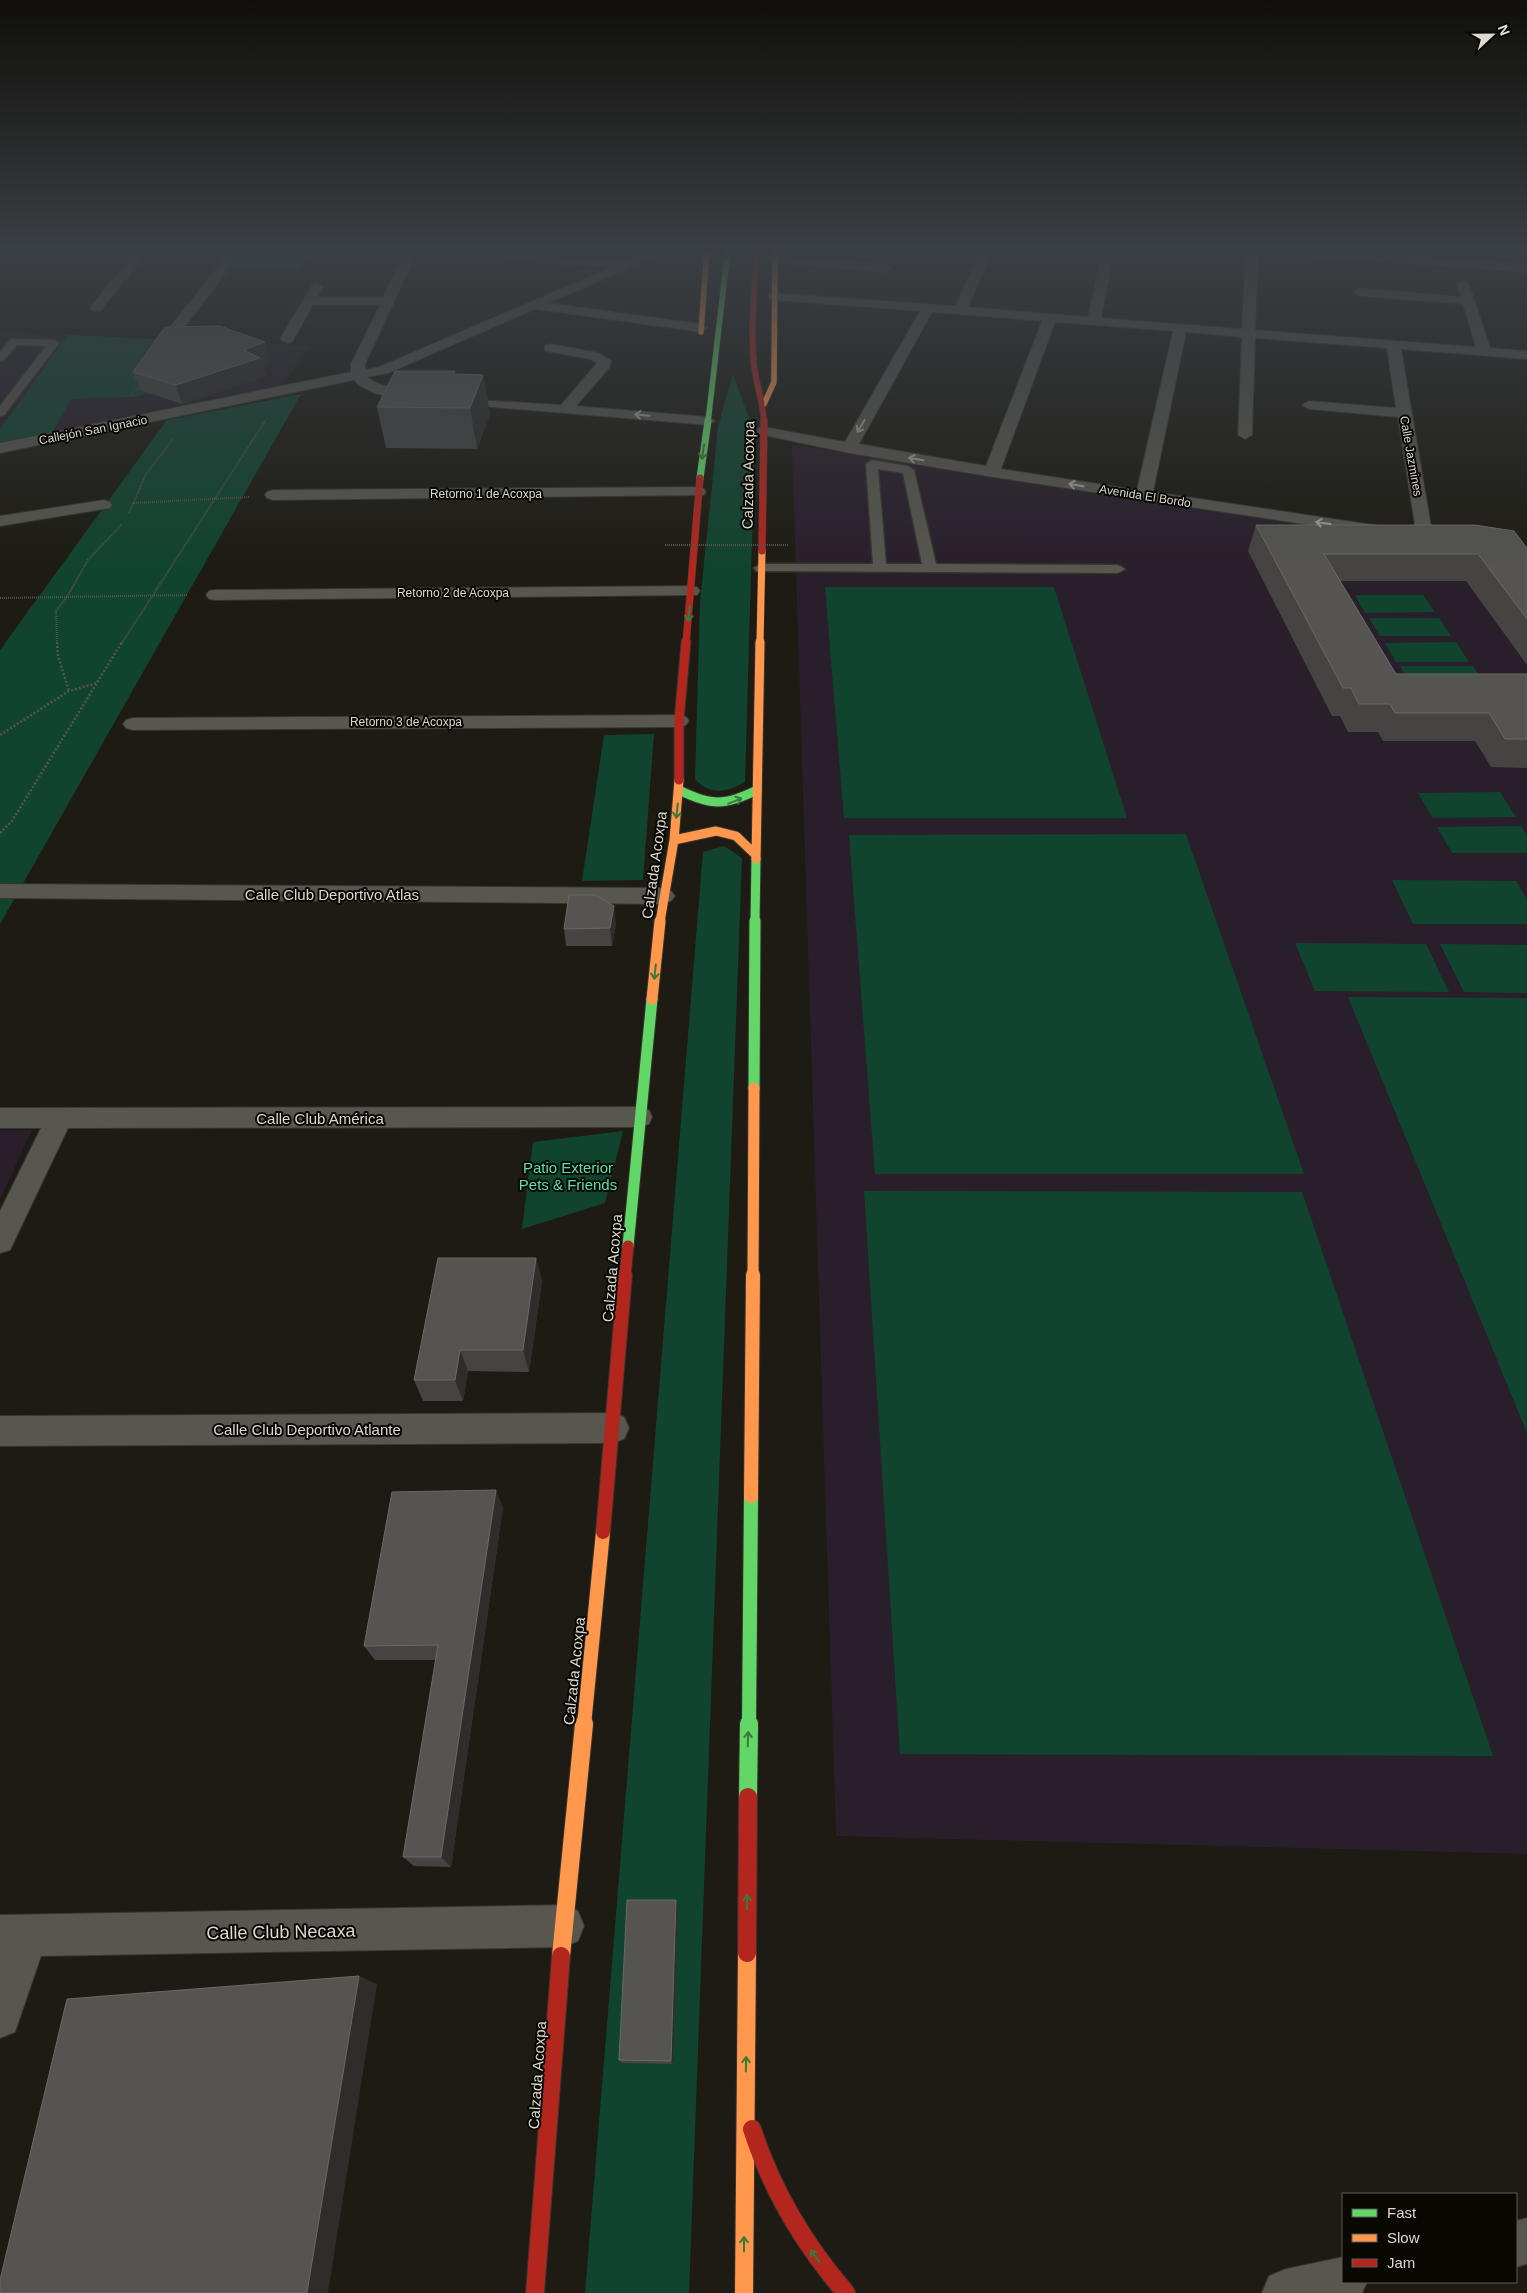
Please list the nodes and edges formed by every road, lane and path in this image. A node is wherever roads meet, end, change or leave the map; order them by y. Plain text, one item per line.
1 (45, 355) edge
2 (363, 355) edge
3 (418, 355) edge
4 (589, 355) edge
5 (716, 355) edge
6 (754, 355) edge
7 (774, 355) edge
8 (901, 355) edge
9 (1036, 355) edge
10 (1174, 355) edge
11 (1248, 355) edge
12 (1395, 355) edge
13 (358, 376) junction
14 (138, 384) edge
15 (144, 387) edge
16 (700, 397) dead end
17 (763, 404) junction
18 (1309, 405) dead end
19 (566, 408) junction
20 (0, 413) edge
21 (1404, 413) junction
22 (262, 414) dead end
23 (708, 421) junction
24 (764, 431) junction
25 (176, 434) dead end
26 (1245, 435) dead end
27 (0, 448) edge
28 (849, 448) junction
29 (992, 471) junction
30 (698, 492) junction
31 (273, 495) joint
32 (1144, 496) junction
33 (214, 499) junction
34 (133, 503) junction
35 (104, 505) joint
36 (0, 521) edge
37 (1386, 532) edge
38 (1406, 535) edge
39 (1425, 538) junction
40 (1444, 541) edge
41 (665, 545) dead end
42 (789, 545) dead end
43 (761, 568) junction
44 (880, 568) junction
45 (930, 569) junction
46 (1118, 569) dead end
47 (691, 591) junction
48 (151, 595) junction
49 (215, 595) joint
50 (67, 597) junction
51 (0, 598) edge
52 (98, 683) junction
53 (69, 691) junction
54 (679, 721) junction
55 (133, 724) dead end
56 (0, 735) edge
57 (679, 790) junction
58 (757, 790) junction
59 (0, 833) edge
60 (674, 840) junction
61 (756, 855) junction
62 (0, 891) edge
63 (663, 896) junction
64 (639, 1117) junction
65 (0, 1118) edge
66 (60, 1118) junction
67 (0, 1241) edge
68 (614, 1428) junction
69 (0, 1431) edge
70 (563, 1926) junction
71 (13, 1936) edge
72 (0, 2016) edge
73 (745, 2100) junction
74 (1342, 2281) edge
75 (535, 2293) edge
76 (744, 2293) edge
77 (846, 2293) edge
78 (1286, 2293) edge

1 - 20 lane
2 - 13 street
3 - 13 street, Callejón San Ignacio
4 - 19 street
5 - 23 main road, Calzada Acoxpa
6 - 17 main road, Calzada Acoxpa
7 - 17 main road
8 -> 28 street
9 - 29 street
10 - 32 street
11 - 26 street
12 - 21 street, Calle Jazmines
13 - 19 street
13 - 27 street, Callejón San Ignacio
14 - 15 path
16 - 23 main road
17 - 24 main road, Calzada Acoxpa
18 - 21 street
23 -> 19 street
21 - 39 street, Calle Jazmines
22 - 33 path
23 -> 30 main road, Calzada Acoxpa
24 - 28 street, Avenida El Bordo
24 - 43 main road, Calzada Acoxpa
25 - 34 path
29 -> 28 street, Avenida El Bordo
32 -> 29 street, Avenida El Bordo
30 - 31 street, Retorno 1 de Acoxpa
30 - 47 main road, Calzada Acoxpa
31 - 33 path
37 -> 32 street, Avenida El Bordo
33 - 34 path
33 - 48 path
34 - 35 path
34 - 50 path
35 - 36 street
38 - 39 street
39 - 40 street
41 - 42 path, bridge
43 - 44 lane
43 - 58 main road, Calzada Acoxpa
44 - 45 lane
44 - 45 lane
45 - 46 lane
47 - 49 street, Retorno 2 de Acoxpa
47 -> 54 main road, Calzada Acoxpa
48 - 49 path
48 - 50 path
48 - 52 path
50 - 51 path
50 - 53 path
52 - 53 path
52 - 59 path
53 - 56 path
54 - 55 street, Retorno 3 de Acoxpa
54 - 57 main road, Calzada Acoxpa
57 -> 58 main road
57 -> 60 main road, Calzada Acoxpa
58 - 61 main road, Calzada Acoxpa
60 - 61 main road
60 - 63 main road, Calzada Acoxpa
73 -> 61 main road, Calzada Acoxpa
62 - 63 street, Calle Club Deportivo Atlas
63 -> 64 main road, Calzada Acoxpa
64 - 66 street, Calle Club América
64 - 68 main road, Calzada Acoxpa
65 - 66 street, Calle Club América
66 - 67 street
68 - 69 street, Calle Club Deportivo Atlante
68 - 70 main road, Calzada Acoxpa
70 - 71 street, Calle Club Necaxa
70 - 75 main road, Calzada Acoxpa
71 - 72 street
76 -> 73 main road, Calzada Acoxpa
77 -> 73 main road
74 - 78 street

